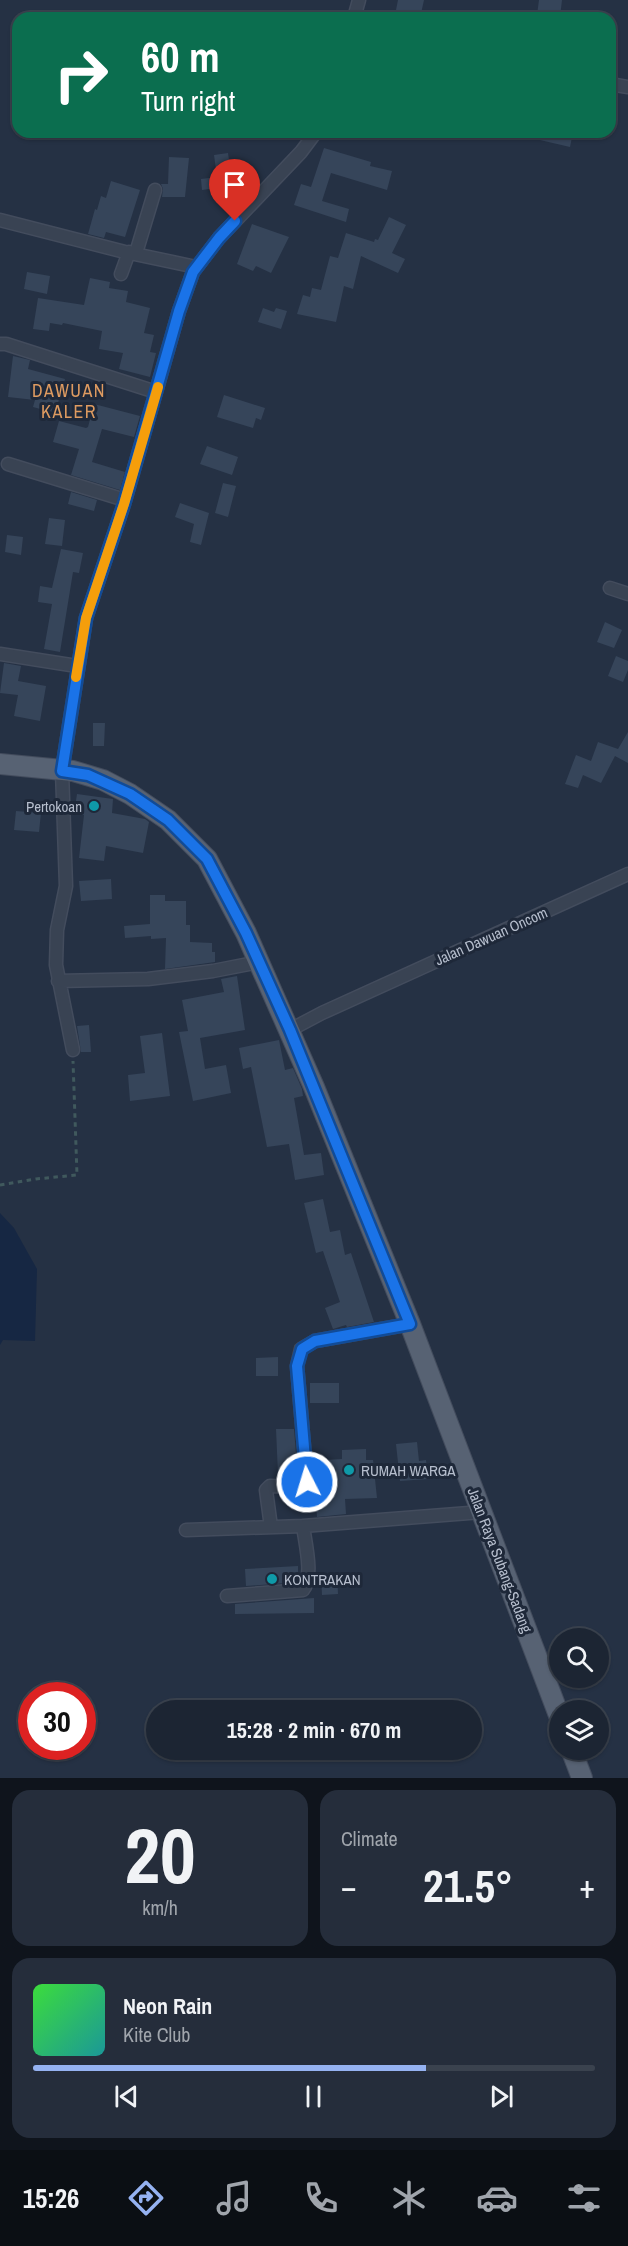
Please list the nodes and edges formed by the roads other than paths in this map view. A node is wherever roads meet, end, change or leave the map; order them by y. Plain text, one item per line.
1 (312, 138) edge
2 (155, 190) dead end
3 (0, 220) edge
4 (132, 253) junction
5 (195, 270) junction
6 (121, 274) dead end
7 (0, 344) edge
8 (156, 392) junction
9 (8, 464) dead end
10 (125, 500) junction
11 (610, 588) dead end
12 (628, 594) edge
13 (0, 654) edge
14 (77, 666) junction
15 (0, 764) edge
16 (62, 771) junction
17 (628, 874) edge
18 (259, 962) junction
19 (58, 981) junction
20 (290, 1030) junction
21 (73, 1050) road end
22 (410, 1324) junction
23 (482, 1512) junction
24 (303, 1526) junction
25 (271, 1527) junction
26 (186, 1530) dead end
27 (227, 1596) dead end
28 (553, 1700) edge
29 (575, 1760) edge
30 (582, 1778) edge

1 - 5 street
2 - 4 street
3 - 4 street
4 - 5 street
4 - 6 street
5 - 8 street
7 - 8 street
8 - 10 street
9 - 10 street
10 - 14 street
11 - 12 street
13 - 14 street
14 - 16 street
15 - 16 main road, Jalan Raya Subang-Sadang
16 - 18 main road, Jalan Raya Subang-Sadang
16 - 19 street
17 - 20 street, Jalan Dawuan Oncom
18 - 19 street
18 - 20 main road, Jalan Raya Subang-Sadang
19 - 21 street
20 - 22 main road, Jalan Raya Subang-Sadang
22 - 23 main road, Jalan Raya Subang-Sadang
22 - 25 street
23 - 24 street
23 - 28 main road, Jalan Raya Subang-Sadang
24 - 25 street
24 - 27 street
25 - 26 street
29 - 30 main road

